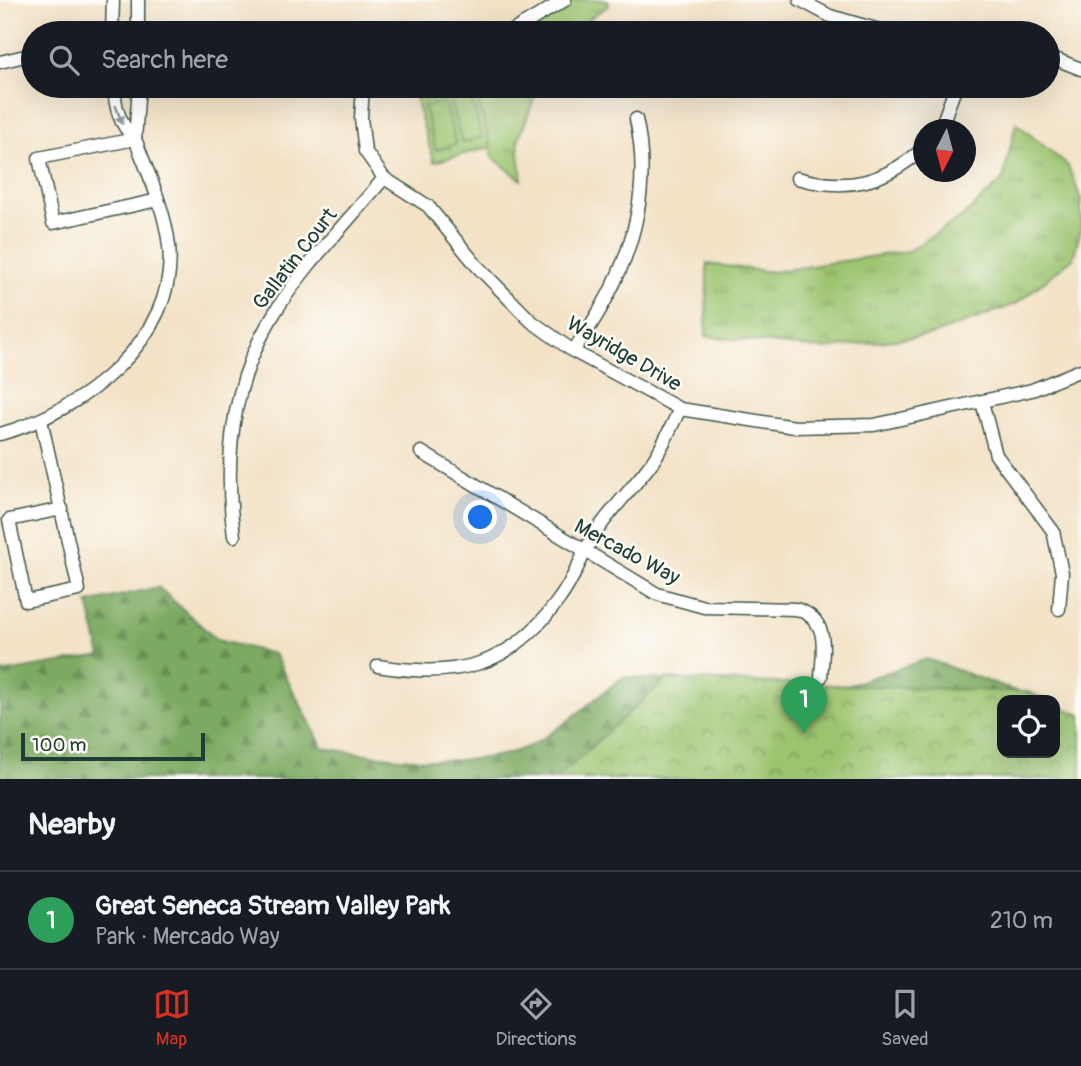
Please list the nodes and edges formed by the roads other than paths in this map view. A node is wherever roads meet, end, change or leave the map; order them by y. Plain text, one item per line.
1 (113, 0) edge
2 (138, 0) edge
3 (565, 0) edge
4 (800, 0) edge
5 (112, 21) edge
6 (138, 21) edge
7 (529, 21) edge
8 (848, 21) edge
9 (21, 57) edge
10 (1060, 59) edge
11 (0, 62) edge
12 (1081, 69) edge
13 (115, 98) edge
14 (138, 98) edge
15 (362, 98) edge
16 (952, 98) edge
17 (636, 119) dead end
18 (944, 119) edge
19 (135, 139) junction
20 (913, 156) edge
21 (384, 178) junction
22 (797, 178) dead end
23 (158, 200) junction
24 (573, 351) junction
25 (1081, 370) edge
26 (982, 402) junction
27 (680, 409) junction
28 (41, 420) junction
29 (0, 434) edge
30 (421, 452) dead end
31 (62, 509) junction
32 (234, 536) dead end
33 (584, 553) junction
34 (1059, 610) dead end
35 (378, 666) dead end
36 (821, 677) dead end

1 - 5 street
2 - 6 street
3 - 7 street
4 - 8 street
9 - 11 street
10 - 12 street
13 -> 19 street
14 - 19 street
15 - 21 street, Wayridge Drive
16 - 18 street
17 - 24 street
19 - 23 street
19 - 23 street
20 - 22 street
21 - 24 street, Wayridge Drive
21 - 32 street, Gallatin Court
23 - 28 street
24 - 27 street, Wayridge Drive
25 - 26 street, Wayridge Drive
26 - 27 street, Wayridge Drive
26 - 34 street
27 - 33 street
28 - 29 street
28 - 31 street
30 - 33 street, Mercado Way
31 - 31 street
33 - 35 street
33 - 36 street, Mercado Way

